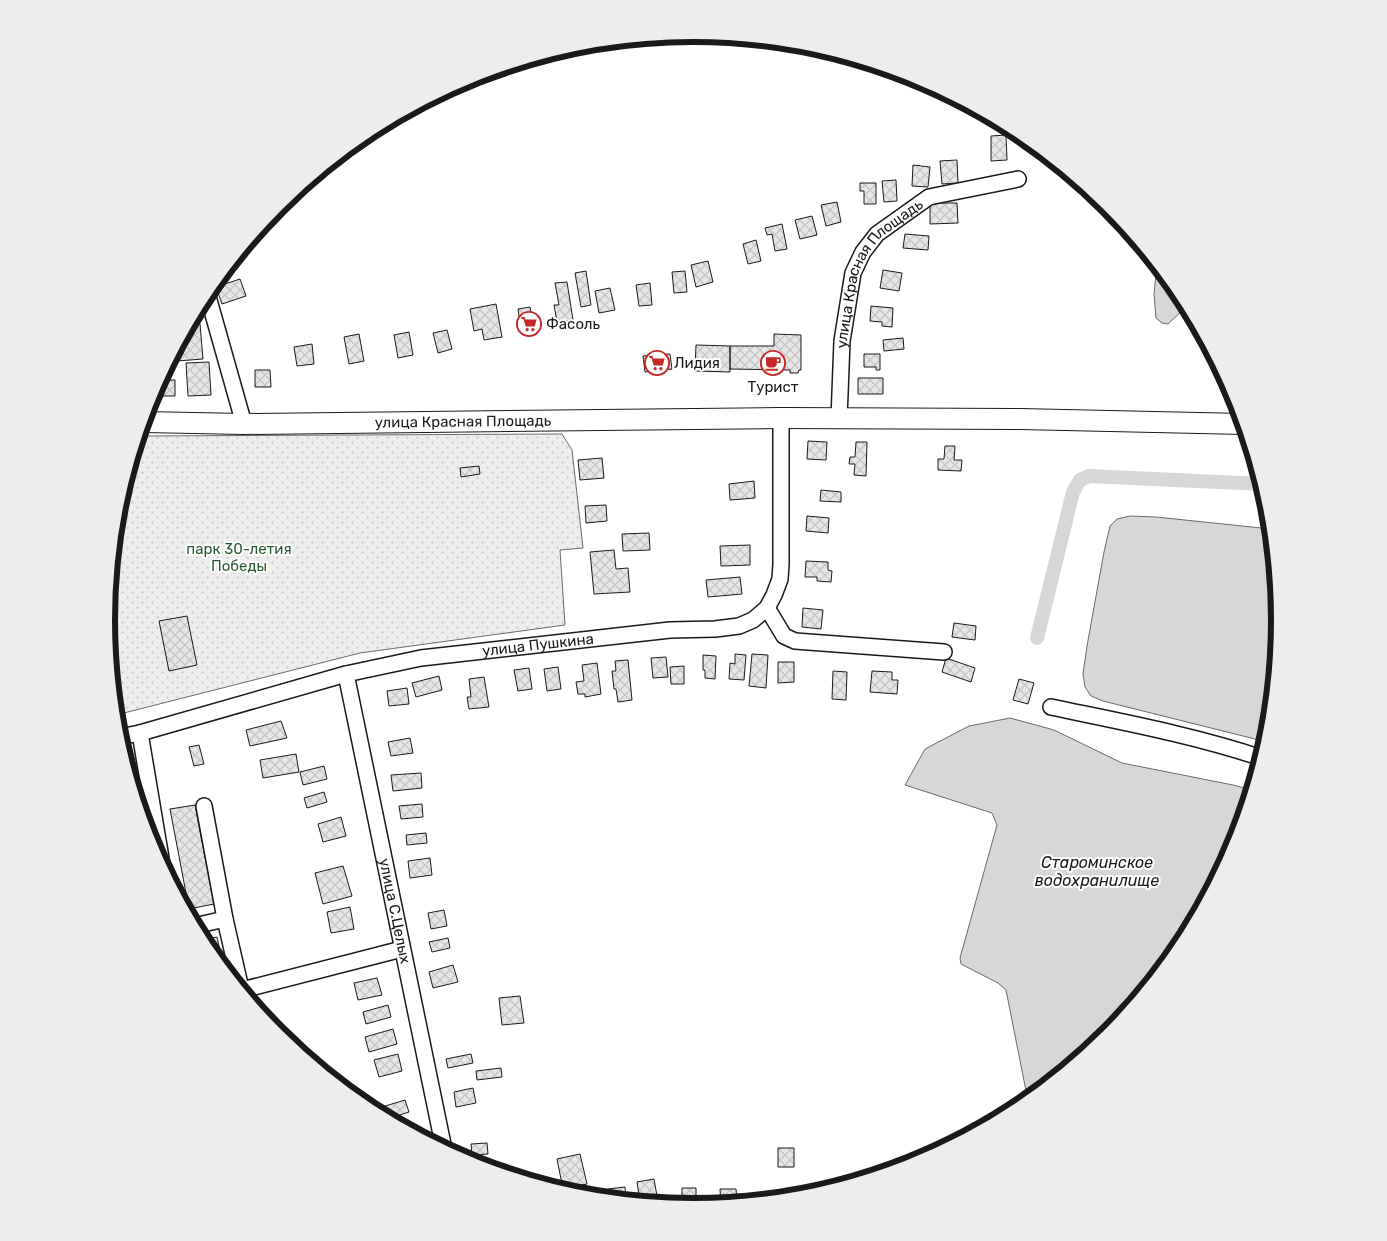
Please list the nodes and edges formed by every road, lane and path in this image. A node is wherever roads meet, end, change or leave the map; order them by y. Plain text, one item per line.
1 (1018, 178) dead end
2 (210, 304) edge
3 (781, 418) junction
4 (839, 419) junction
5 (151, 422) edge
6 (244, 424) junction
7 (1237, 424) edge
8 (766, 608) junction
9 (944, 652) dead end
10 (346, 674) junction
11 (1051, 708) dead end
12 (140, 733) junction
13 (128, 735) edge
14 (1255, 756) edge
15 (204, 806) dead end
16 (158, 838) edge
17 (225, 919) junction
18 (202, 924) edge
19 (402, 949) junction
20 (238, 975) edge
21 (248, 988) edge
22 (442, 1141) edge

1 - 4 street, улица Красная Площадь
2 - 6 street
3 - 4 main road, улица Красная Площадь
3 - 6 main road, улица Красная Площадь
3 - 8 street
4 - 7 main road, улица Красная Площадь
5 - 6 main road, улица Красная Площадь
8 - 9 street
8 - 10 street, улица Пушкина
10 - 12 street, улица Пушкина
10 - 19 street, улица С.Целых
11 - 14 street
12 - 13 street, улица Пушкина
12 - 16 street
15 - 17 street
17 - 18 street
17 - 20 street
19 - 21 street
19 - 22 street, улица С.Целых

